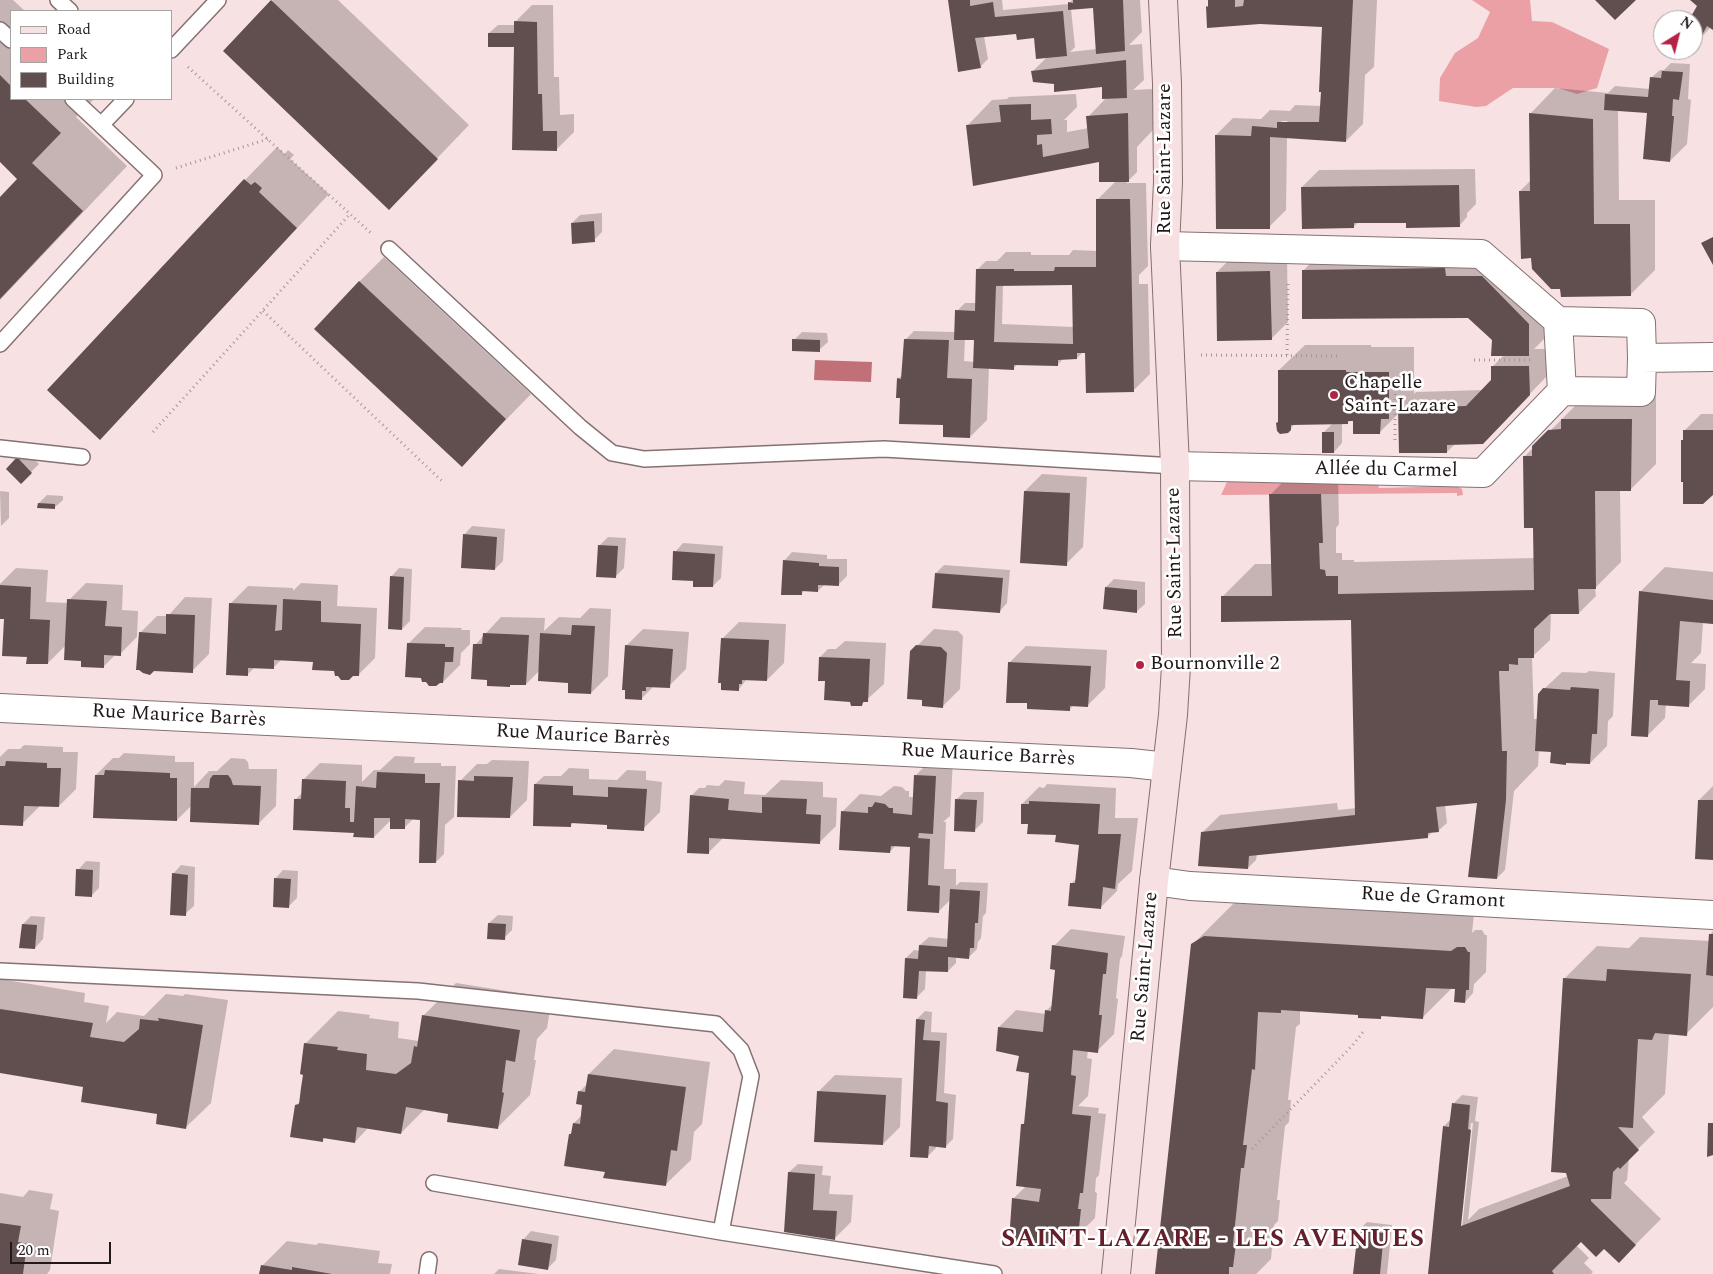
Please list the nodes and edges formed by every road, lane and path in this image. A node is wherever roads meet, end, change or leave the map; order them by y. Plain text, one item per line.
1 (58, 0) edge
2 (218, 0) edge
3 (1162, 0) edge
4 (69, 10) edge
5 (0, 30) edge
6 (10, 39) edge
7 (172, 49) edge
8 (185, 64) dead end
9 (74, 100) edge
10 (125, 100) edge
11 (101, 125) junction
12 (268, 139) junction
13 (154, 175) junction
14 (350, 214) junction
15 (1165, 246) junction
16 (388, 249) joint
17 (1288, 250) junction
18 (263, 311) junction
19 (1558, 321) junction
20 (0, 344) edge
21 (1170, 355) junction
22 (1287, 355) junction
23 (1337, 356) dead end
24 (1713, 356) edge
25 (1642, 358) junction
26 (1474, 360) dead end
27 (1533, 360) dead end
28 (1395, 383) dead end
29 (1562, 391) junction
30 (1396, 422) dead end
31 (153, 432) dead end
32 (0, 448) edge
33 (82, 457) dead end
34 (1175, 466) junction
35 (444, 483) dead end
36 (0, 708) edge
37 (1167, 767) junction
38 (1154, 881) junction
39 (1713, 914) edge
40 (0, 971) edge
41 (1363, 1032) dead end
42 (1252, 1149) dead end
43 (434, 1184) dead end
44 (721, 1232) junction
45 (994, 1274) edge
46 (1116, 1274) edge

1 - 4 lane
2 - 7 lane
3 - 15 main road, Rue Saint-Lazare
5 - 6 lane
8 - 12 path
9 - 11 lane
10 - 11 lane
11 - 13 lane
12 - 13 path
12 - 14 path
13 - 20 lane
14 - 16 path
14 - 18 path
15 - 17 street
15 - 21 main road, Rue Saint-Lazare
16 - 34 lane
17 - 19 street
17 - 22 path
18 - 31 path
18 - 35 path
19 - 25 street
19 - 29 street
21 - 22 path
21 - 34 main road, Rue Saint-Lazare
22 - 23 path
24 - 25 street
25 - 29 street
26 - 27 path
28 - 30 path
29 - 34 street, Allée du Carmel
32 - 33 lane
34 - 37 main road, Rue Saint-Lazare
36 - 37 street, Rue Maurice Barrès
37 - 38 main road, Rue Saint-Lazare
38 - 39 street, Rue de Gramont
38 - 46 main road, Rue Saint-Lazare
40 - 44 lane
41 - 42 path
43 - 44 lane
44 - 45 lane

